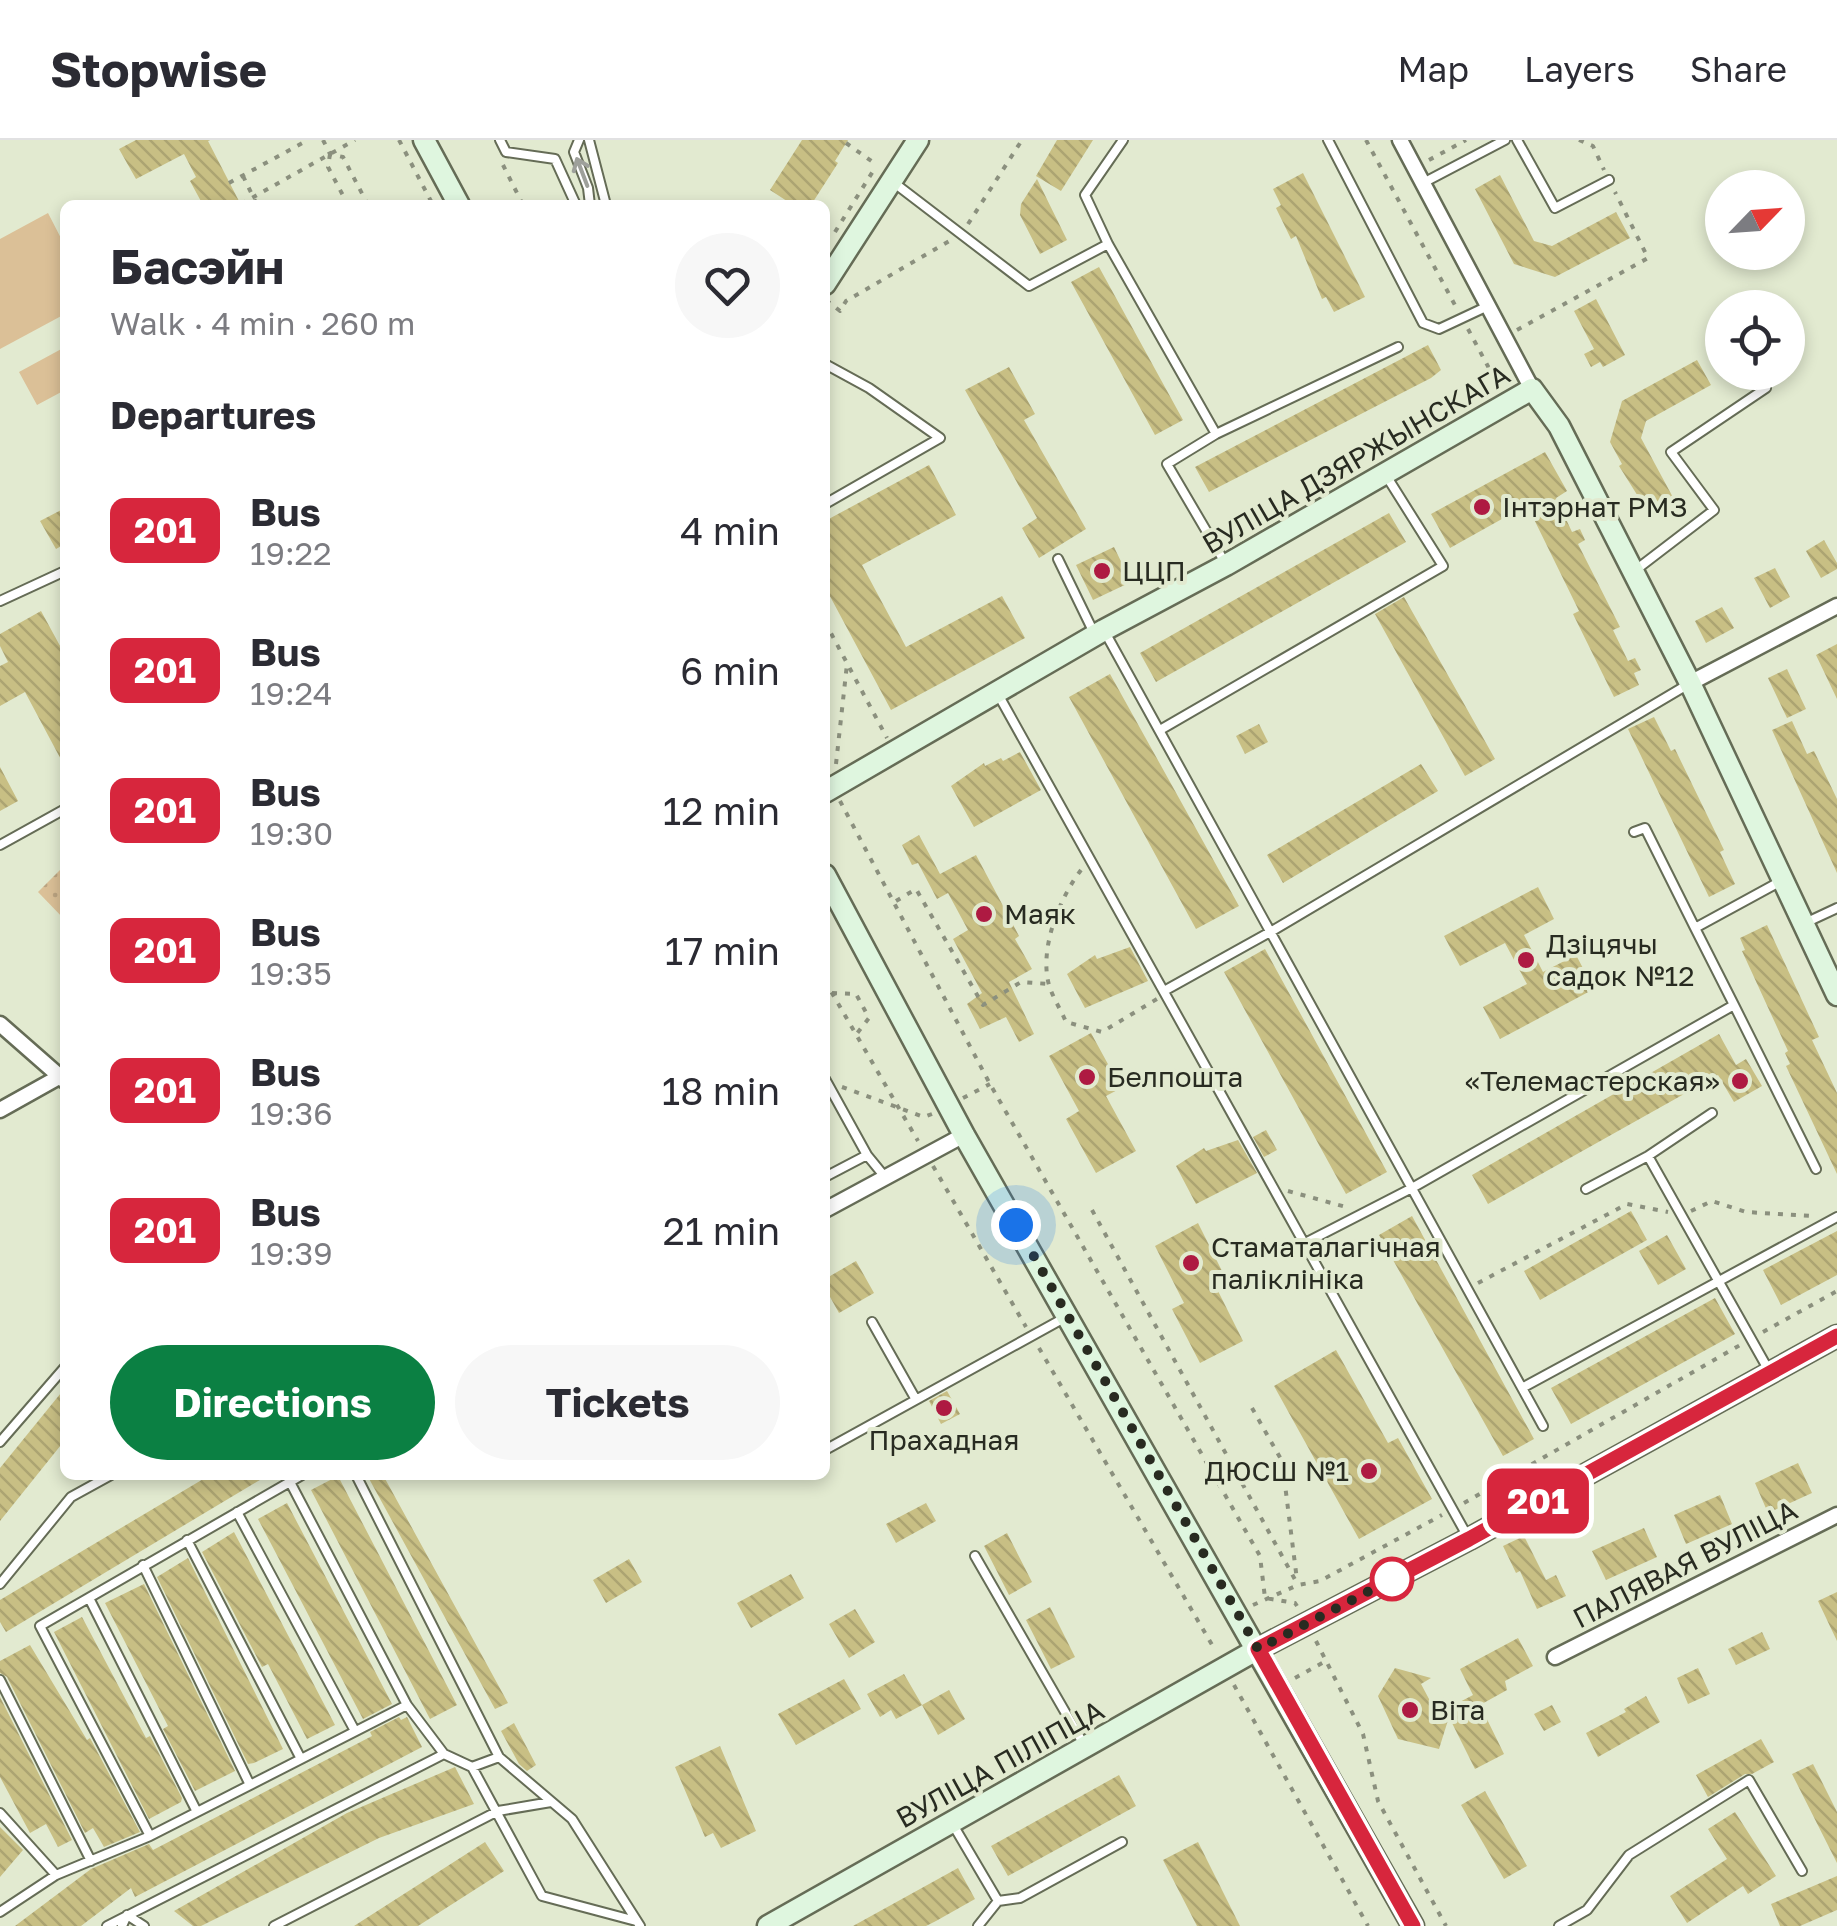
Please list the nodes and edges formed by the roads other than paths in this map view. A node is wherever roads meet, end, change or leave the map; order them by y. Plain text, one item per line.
1 (424, 140) edge
2 (500, 140) edge
3 (579, 140) edge
4 (590, 140) edge
5 (1123, 140) edge
6 (1328, 140) edge
7 (1400, 140) edge
8 (1505, 140) edge
9 (1517, 140) edge
10 (915, 141) edge
11 (1430, 180) junction
12 (1609, 180) road end
13 (892, 182) junction
14 (456, 200) edge
15 (574, 200) edge
16 (589, 200) edge
17 (605, 200) edge
18 (1108, 244) junction
19 (830, 276) edge
20 (1488, 306) junction
21 (1398, 346) dead end
22 (830, 367) edge
23 (1532, 388) junction
24 (1763, 390) edge
25 (1216, 434) junction
26 (1385, 474) junction
27 (830, 501) edge
28 (1058, 559) dead end
29 (1226, 565) junction
30 (1633, 571) junction
31 (60, 574) edge
32 (0, 601) edge
33 (1837, 606) edge
34 (1100, 632) junction
35 (1690, 682) junction
36 (996, 692) junction
37 (1160, 730) junction
38 (830, 789) edge
39 (60, 812) edge
40 (1634, 832) dead end
41 (0, 845) edge
42 (1782, 880) junction
43 (830, 884) edge
44 (1837, 908) edge
45 (1803, 924) junction
46 (1695, 928) junction
47 (1272, 931) junction
48 (1165, 992) junction
49 (1837, 995) edge
50 (1734, 1006) junction
51 (0, 1024) edge
52 (60, 1077) edge
53 (60, 1080) edge
54 (830, 1088) edge
55 (0, 1110) edge
56 (1712, 1113) dead end
57 (964, 1135) junction
58 (867, 1155) junction
59 (1648, 1156) junction
60 (1816, 1169) dead end
61 (830, 1174) edge
62 (885, 1178) junction
63 (1412, 1188) junction
64 (1586, 1188) dead end
65 (830, 1207) edge
66 (1837, 1218) edge
67 (1305, 1244) junction
68 (1718, 1280) junction
69 (1067, 1316) junction
70 (872, 1322) dead end
71 (1837, 1336) edge
72 (60, 1373) edge
73 (1770, 1373) junction
74 (1522, 1388) junction
75 (915, 1398) junction
76 (1543, 1426) dead end
77 (0, 1442) edge
78 (830, 1447) edge
79 (102, 1480) edge
80 (293, 1480) edge
81 (359, 1480) edge
82 (290, 1482) junction
83 (237, 1512) junction
84 (1837, 1515) edge
85 (1469, 1539) junction
86 (187, 1540) junction
87 (975, 1556) dead end
88 (143, 1566) junction
89 (0, 1584) edge
90 (89, 1598) junction
91 (1258, 1649) junction
92 (1556, 1658) dead end
93 (0, 1680) edge
94 (407, 1705) junction
95 (355, 1731) junction
96 (1086, 1747) junction
97 (444, 1754) junction
98 (500, 1757) junction
99 (302, 1759) junction
100 (472, 1767) junction
101 (250, 1785) junction
102 (552, 1802) junction
103 (498, 1811) junction
104 (197, 1812) junction
105 (0, 1813) edge
106 (952, 1822) junction
107 (150, 1836) junction
108 (1122, 1842) dead end
109 (91, 1860) junction
110 (1802, 1870) dead end
111 (56, 1876) junction
112 (998, 1901) junction
113 (0, 1912) edge
114 (127, 1915) junction
115 (638, 1924) edge
116 (1409, 1925) edge
117 (107, 1926) edge
118 (122, 1926) edge
119 (144, 1926) edge
120 (274, 1926) edge
121 (768, 1926) edge
122 (978, 1926) edge
123 (1559, 1926) edge

1 - 14 street
2 - 15 lane
16 -> 3 lane
4 - 17 lane
5 - 18 lane
6 - 20 lane
7 - 11 street
8 - 11 lane
9 - 12 lane
10 - 13 street
11 - 20 street
13 - 18 lane
13 - 19 street
18 - 25 lane
20 - 23 street
21 - 25 lane
22 - 27 lane
23 - 26 street, ВУЛІЦА ДЗЯРЖЫНСКАГА
23 - 30 street, ВУЛІЦА ДЗЯРЖЫНСКАГА
24 - 30 lane
25 - 29 lane
26 - 29 street, ВУЛІЦА ДЗЯРЖЫНСКАГА
26 - 37 lane
28 - 34 lane
29 - 34 street, ВУЛІЦА ДЗЯРЖЫНСКАГА
30 - 35 street, ВУЛІЦА ДЗЯРЖЫНСКАГА
31 - 32 lane
33 - 35 street
34 - 36 street, ВУЛІЦА ДЗЯРЖЫНСКАГА
34 - 37 lane
35 - 42 street, ВУЛІЦА ДЗЯРЖЫНСКАГА
35 - 47 lane
36 - 38 street, ВУЛІЦА ДЗЯРЖЫНСКАГА
36 - 48 lane
37 - 47 lane
39 - 41 lane
40 - 46 lane
42 - 45 street, ВУЛІЦА ДЗЯРЖЫНСКАГА
42 - 46 lane
43 - 57 street
44 - 45 lane
45 - 49 street, ВУЛІЦА ДЗЯРЖЫНСКАГА
46 - 50 lane
47 - 48 lane
47 - 63 lane
48 - 67 lane
50 - 60 lane
50 - 63 lane
51 - 52 street
53 - 55 street
54 - 58 lane
56 - 59 lane
57 - 62 street
57 - 69 street
58 - 61 lane
58 - 62 lane
59 - 64 lane
59 - 68 lane
62 - 65 street
63 - 67 lane
63 - 74 lane
66 - 68 lane
67 - 85 lane
68 - 73 lane
68 - 74 lane
69 - 75 lane
69 - 91 street
70 - 75 lane
71 - 73 street, ВУЛІЦА ПІЛІПЦА
72 - 77 lane
73 - 85 street, ВУЛІЦА ПІЛІПЦА
74 - 76 lane
75 - 78 lane
79 - 89 lane
80 - 82 lane
81 - 98 lane
82 - 83 lane
82 - 94 lane
83 - 86 lane
83 - 95 lane
84 - 92 street, ПАЛЯВАЯ ВУЛІЦА
85 - 91 street, ВУЛІЦА ПІЛІПЦА
86 - 88 lane
86 - 99 lane
87 - 96 lane
88 - 90 lane
88 - 101 lane
90 - 104 lane
90 - 107 lane
91 - 96 street, ВУЛІЦА ПІЛІПЦА
91 - 116 street
93 - 109 lane
94 - 95 lane
94 - 97 lane
95 - 99 lane
96 - 106 street, ВУЛІЦА ПІЛІПЦА
97 - 100 lane
97 - 114 lane
98 - 100 lane
98 - 102 lane
99 - 101 lane
100 - 103 lane
101 - 104 lane
102 - 103 lane
102 - 115 lane
103 - 115 lane
103 - 120 lane
104 - 107 lane
105 - 111 lane
106 - 112 lane
106 - 121 street, ВУЛІЦА ПІЛІПЦА
107 - 109 lane
108 - 112 lane
109 - 111 lane
110 - 123 lane
111 - 113 lane
112 - 122 lane
114 - 117 lane
114 - 118 lane
114 - 119 lane

